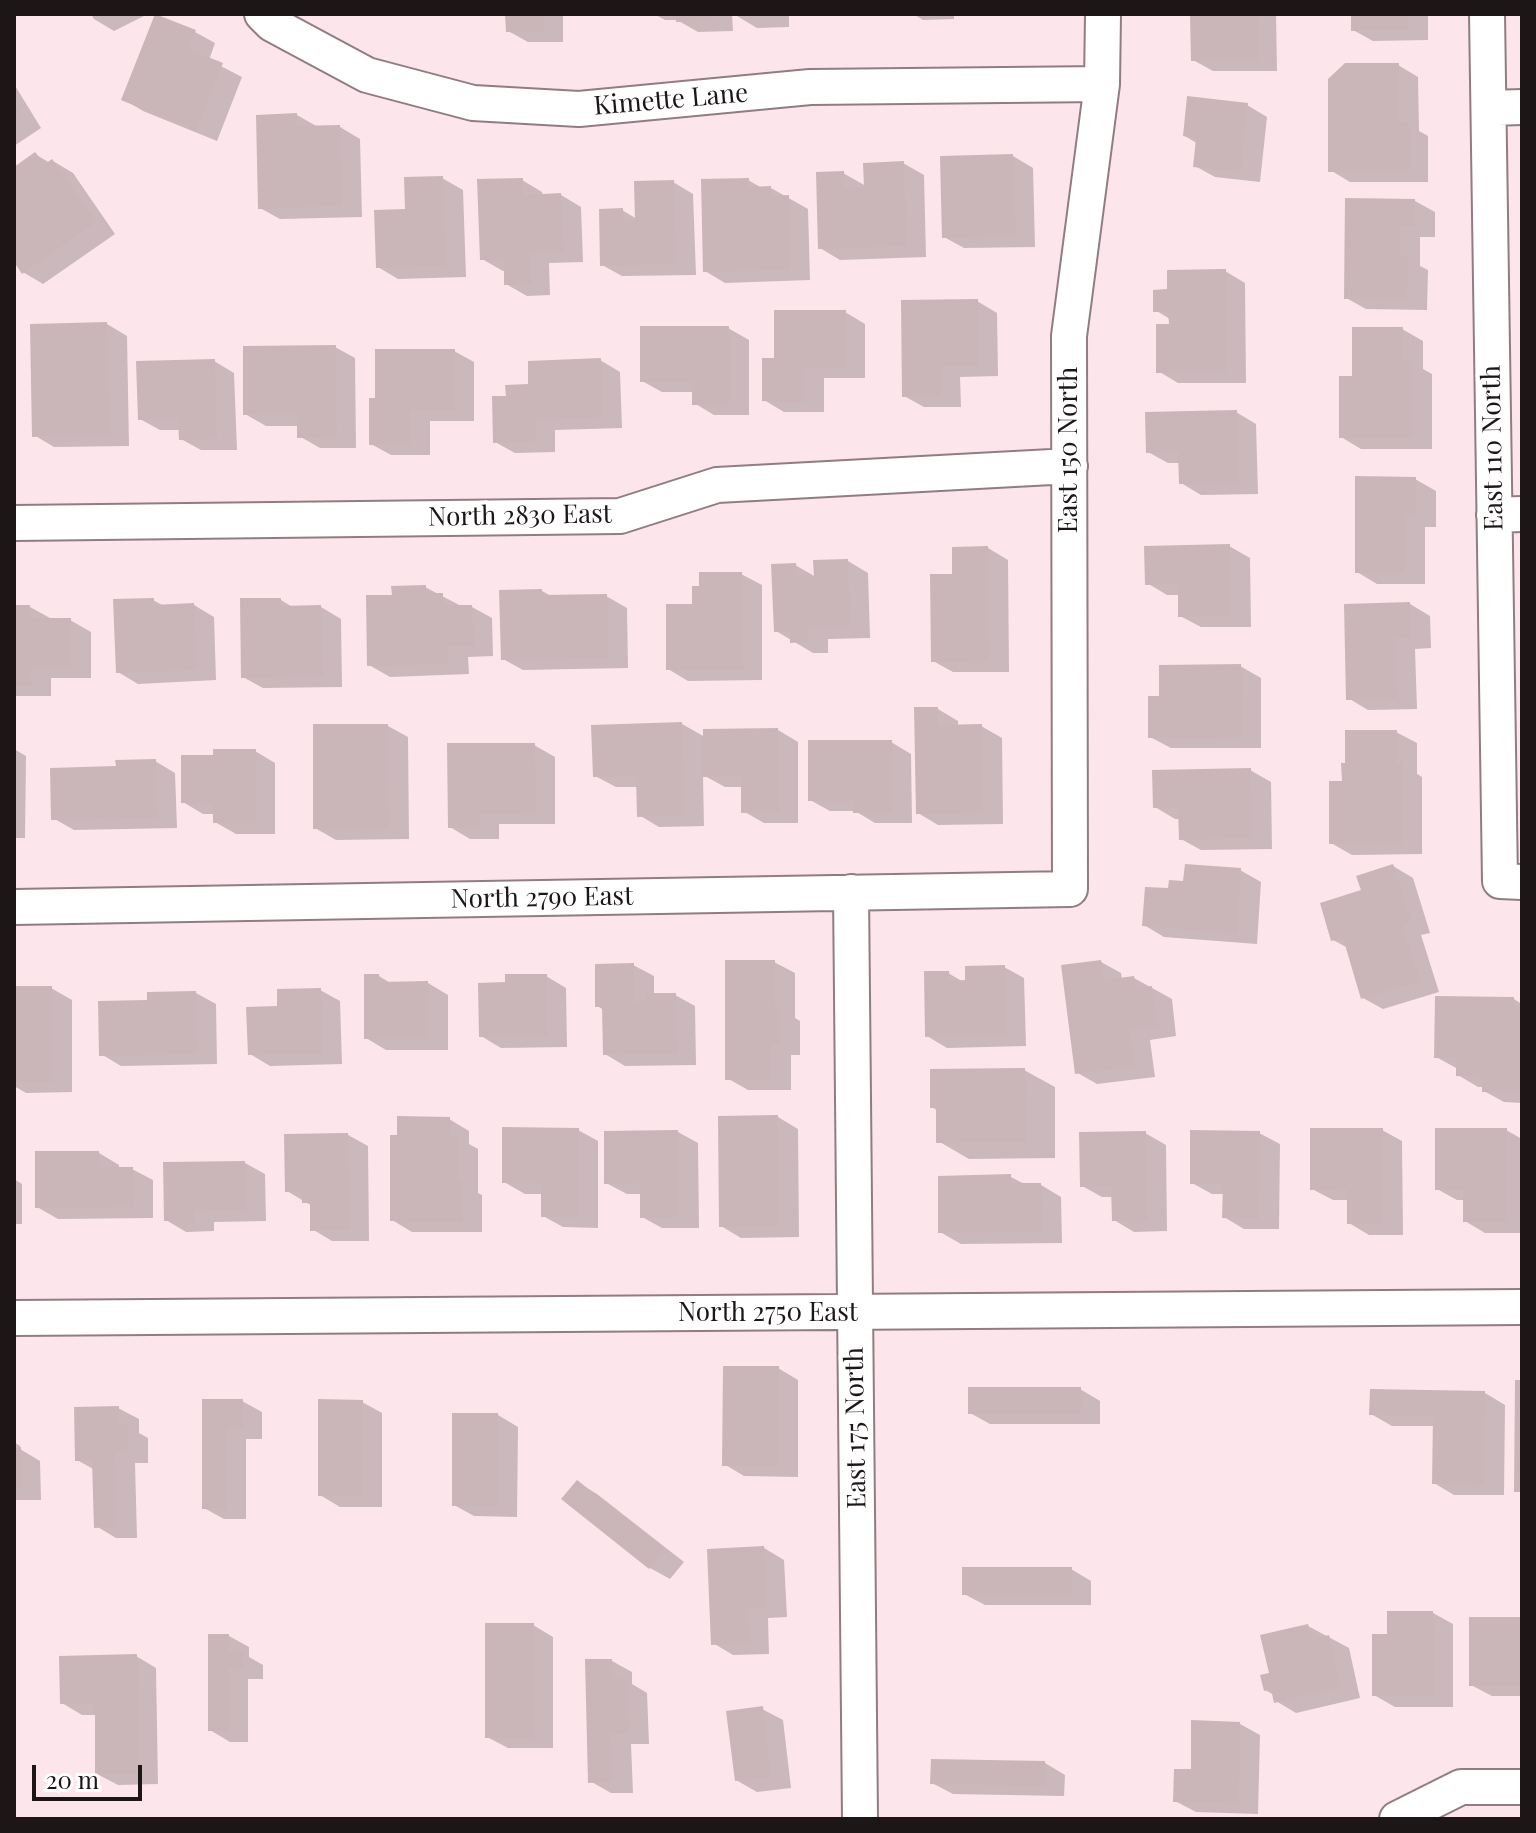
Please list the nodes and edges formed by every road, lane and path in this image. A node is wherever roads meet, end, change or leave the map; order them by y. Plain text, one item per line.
1 (262, 14) edge
2 (1103, 14) edge
3 (1487, 14) edge
4 (1102, 84) junction
5 (1506, 108) edge
6 (1070, 466) junction
7 (1508, 515) edge
8 (14, 523) edge
9 (1511, 882) edge
10 (1070, 889) joint
11 (851, 892) junction
12 (14, 907) edge
13 (1522, 1307) edge
14 (855, 1312) junction
15 (14, 1318) edge
16 (1522, 1787) edge
17 (860, 1819) edge
18 (1397, 1819) edge

1 - 4 street, Kimette Lane
2 - 4 street, East 150 North
3 - 5 street, East 110 North
4 - 6 street, East 150 North
5 - 7 street, East 110 North
6 - 8 street, North 2830 East
6 - 10 street, East 150 North
7 - 9 street, East 110 North
10 - 11 street, North 2790 East
11 - 12 street, North 2790 East
11 - 14 street, East 175 North
13 - 14 street, North 2750 East
14 - 15 street, North 2750 East
14 - 17 street, East 175 North
16 - 18 street

